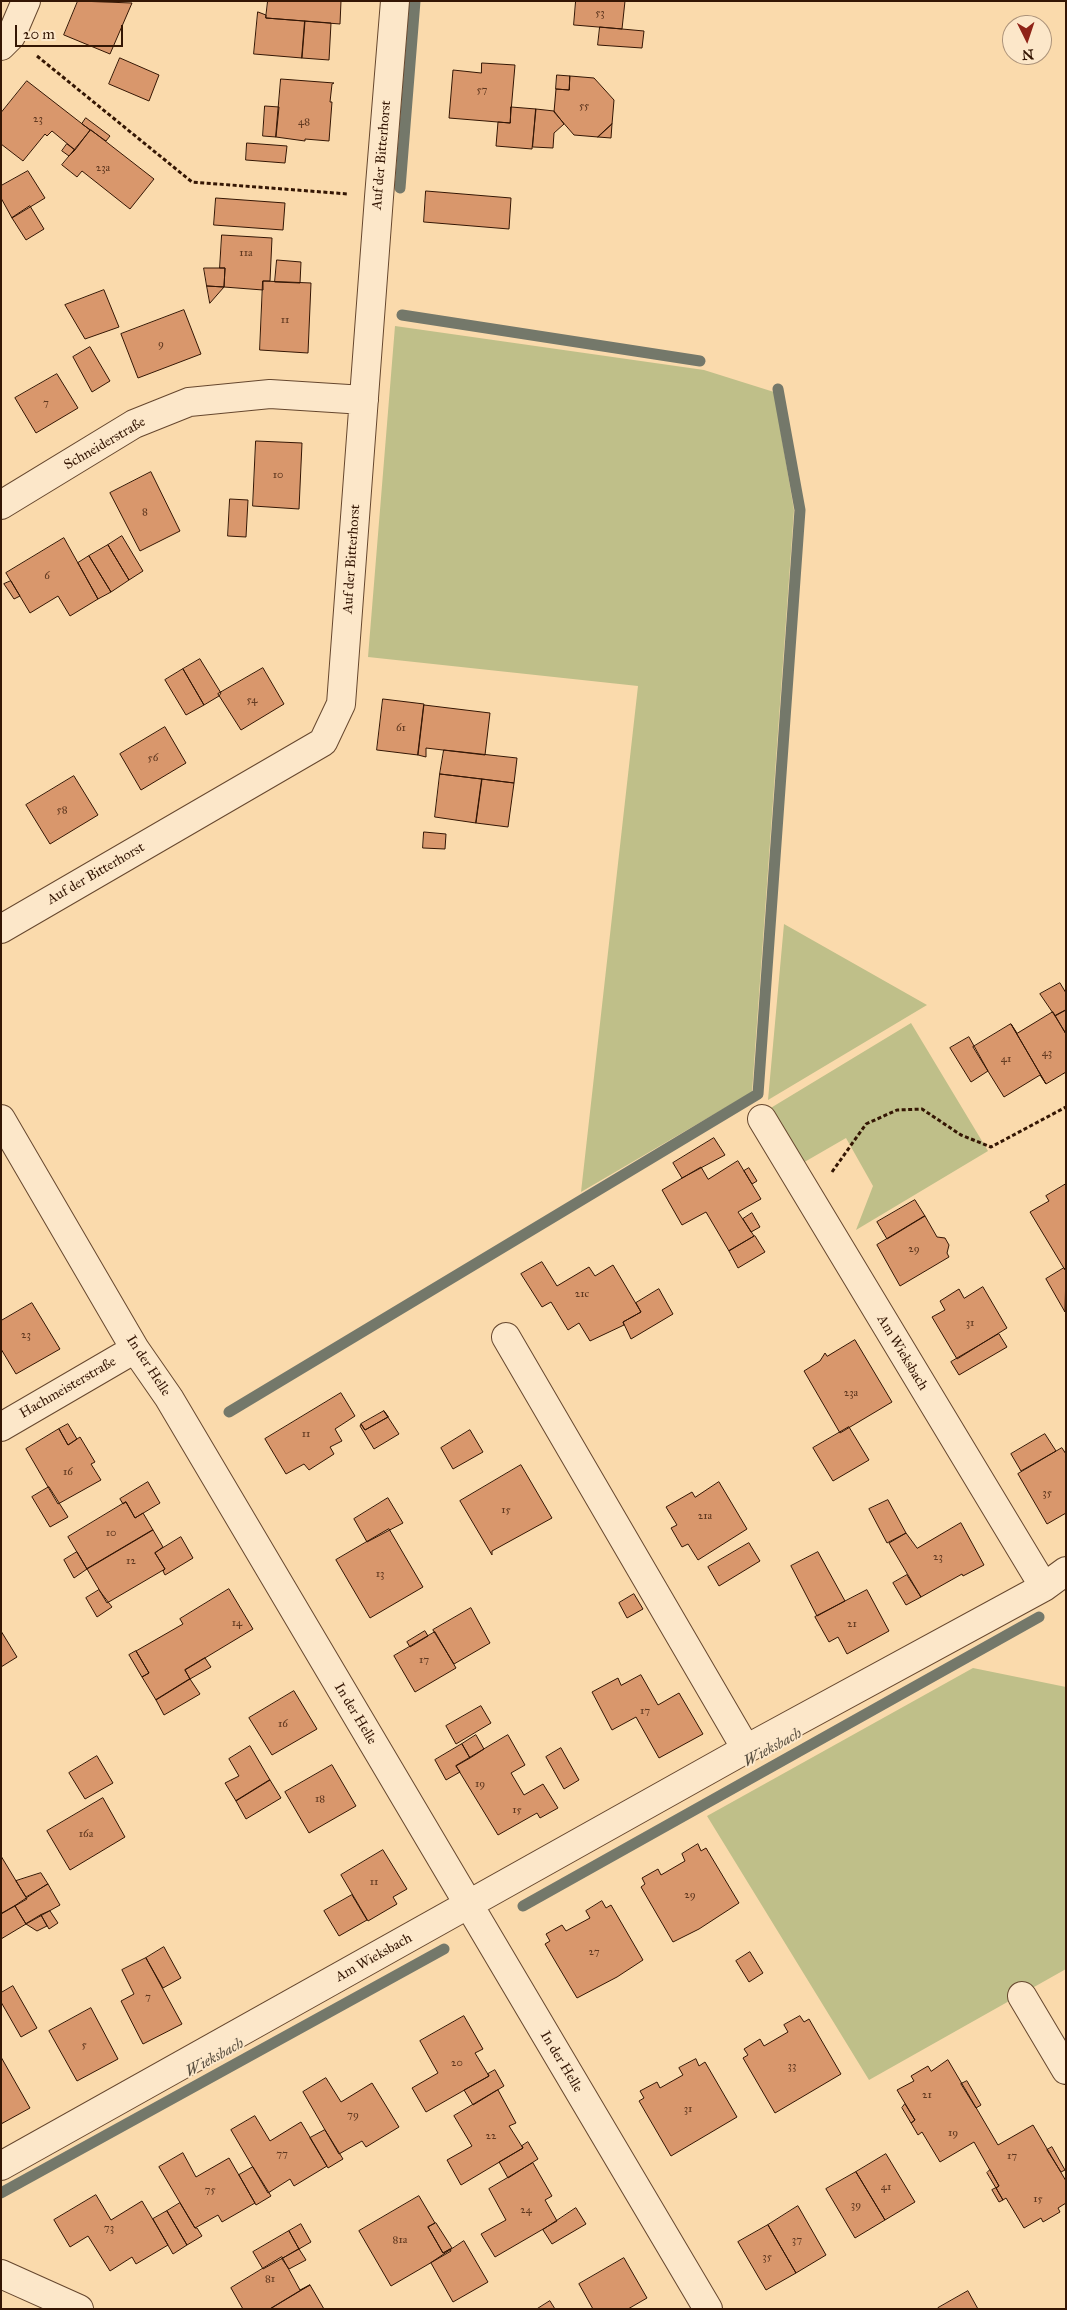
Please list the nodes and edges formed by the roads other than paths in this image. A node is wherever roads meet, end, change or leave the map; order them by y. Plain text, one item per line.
1 (26, 1) edge
2 (395, 1) edge
3 (6, 41) edge
4 (364, 400) junction
5 (1, 504) edge
6 (1, 929) edge
7 (1, 1119) edge
8 (762, 1119) dead end
9 (506, 1337) dead end
10 (135, 1349) junction
11 (1, 1427) edge
12 (1066, 1570) edge
13 (1044, 1587) junction
14 (746, 1749) junction
15 (468, 1906) junction
16 (1022, 1996) dead end
17 (1066, 2070) edge
18 (1, 2166) edge
19 (1, 2274) edge
20 (79, 2309) edge
21 (708, 2309) edge

1 - 3 street
2 - 4 street, Auf der Bitterhorst
4 - 5 street, Schneiderstraße
4 - 6 street, Auf der Bitterhorst
7 - 10 street, In der Helle
8 - 13 street, Am Wieksbach
9 - 14 street
10 - 11 street, Hachmeisterstraße
10 - 15 street, In der Helle
12 - 13 street, Am Wieksbach
13 - 14 street, Am Wieksbach
14 - 15 street, Am Wieksbach
15 - 18 street, Am Wieksbach
15 - 21 street, In der Helle
16 - 17 street
19 - 20 street

